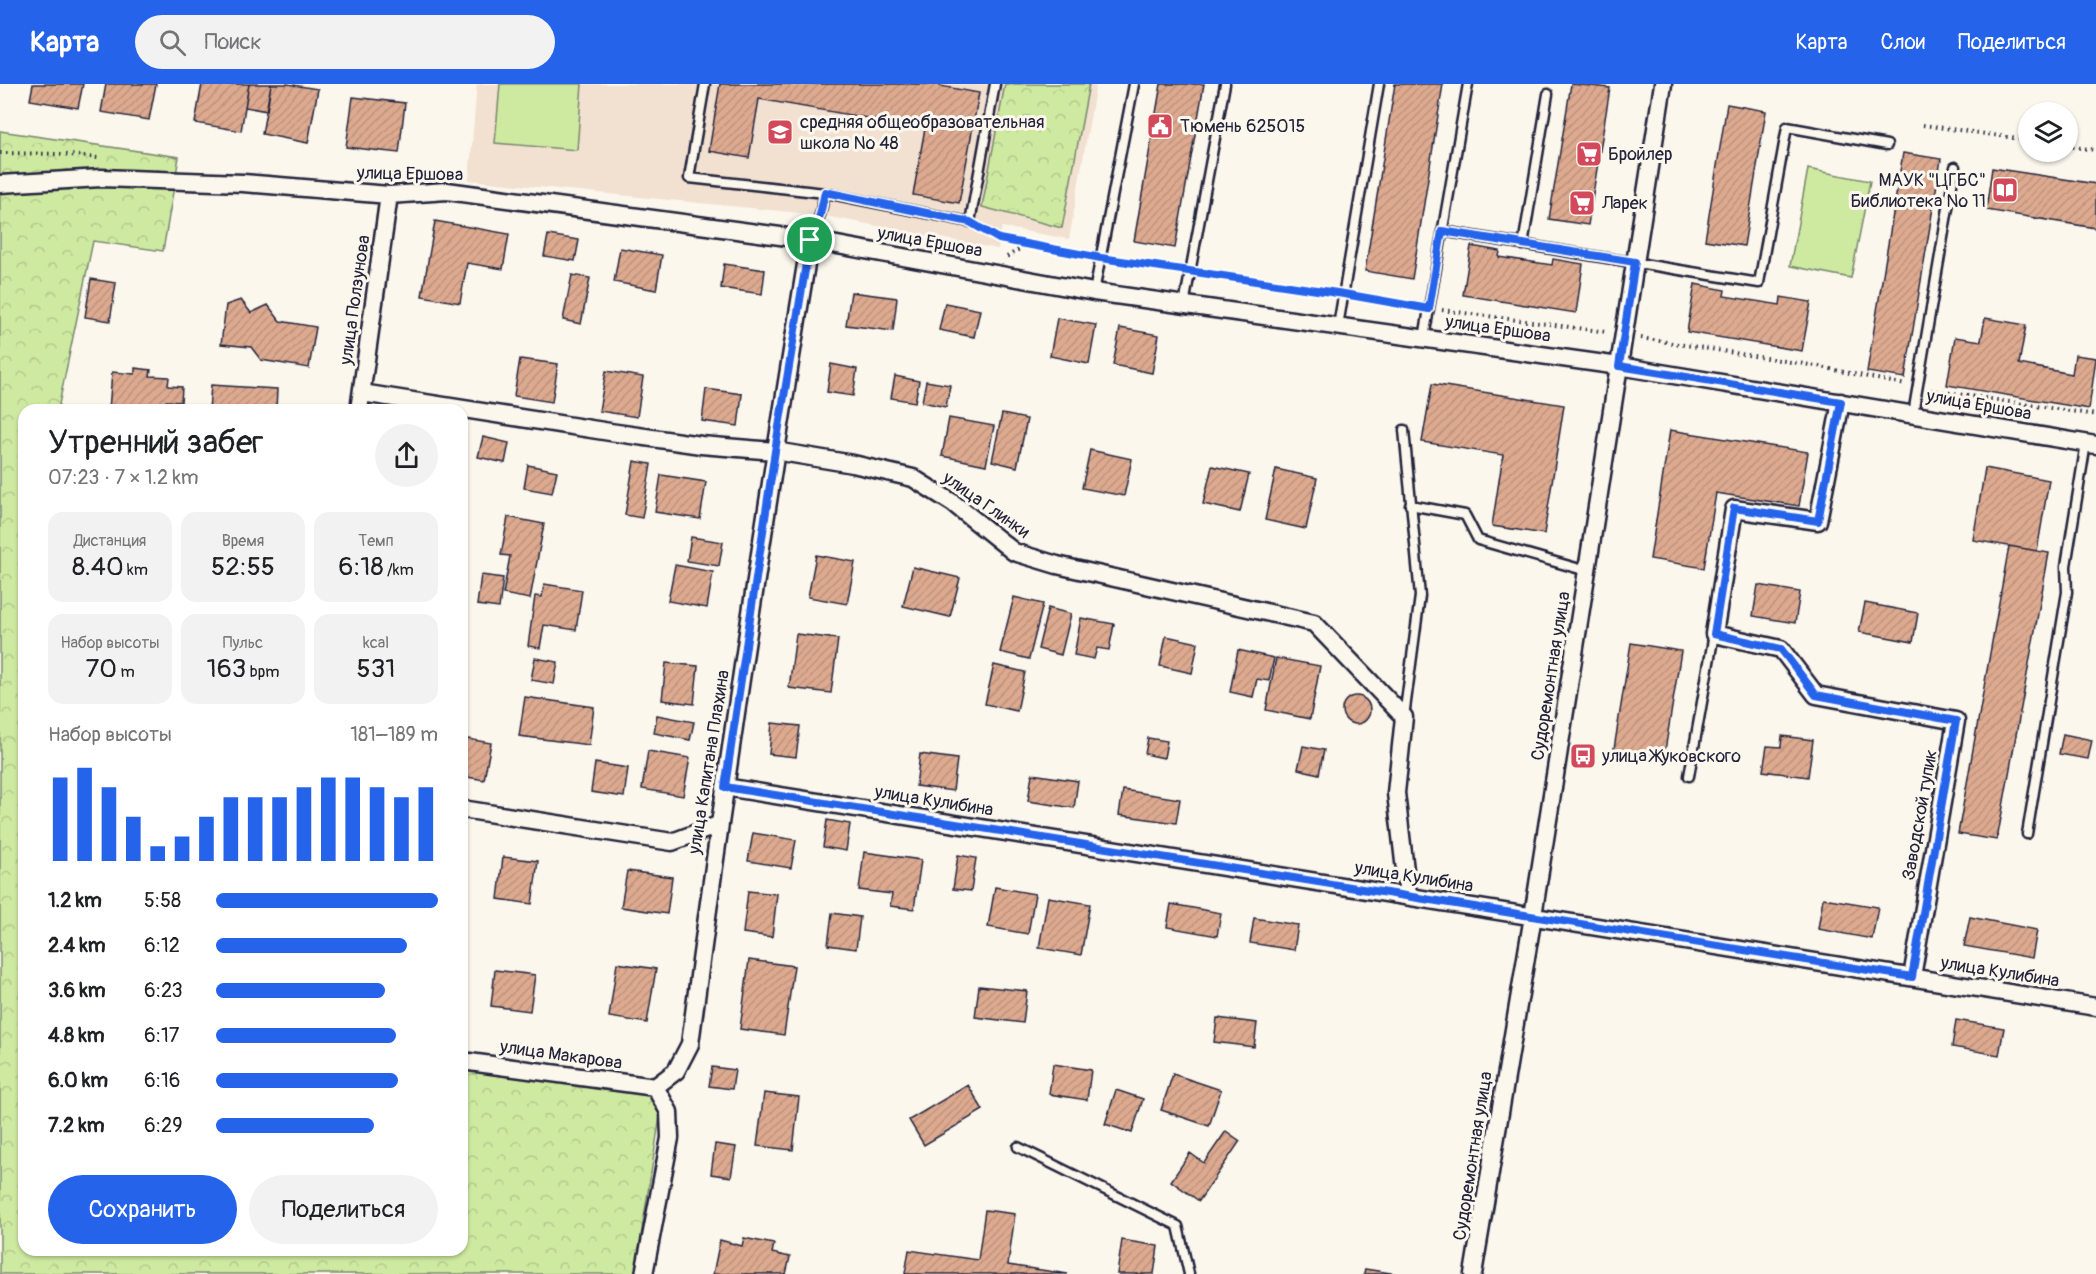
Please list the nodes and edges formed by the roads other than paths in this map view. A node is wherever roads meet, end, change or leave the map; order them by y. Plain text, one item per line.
1 (705, 84) edge
2 (995, 84) edge
3 (1134, 84) edge
4 (1226, 84) edge
5 (1380, 84) edge
6 (1468, 84) edge
7 (1663, 84) edge
8 (1548, 94) dead end
9 (1887, 145) dead end
10 (1955, 167) dead end
11 (0, 184) edge
12 (825, 192) junction
13 (389, 195) junction
14 (1442, 231) junction
15 (810, 240) junction
16 (1523, 245) junction
17 (1635, 262) junction
18 (1094, 292) junction
19 (1184, 305) junction
20 (1338, 326) junction
21 (1424, 338) junction
22 (1619, 366) junction
23 (360, 401) edge
24 (1841, 402) junction
25 (384, 404) edge
26 (1913, 414) junction
27 (468, 415) edge
28 (1404, 430) dead end
29 (2091, 444) edge
30 (775, 451) junction
31 (1410, 505) junction
32 (1587, 571) junction
33 (1714, 634) junction
34 (1404, 717) junction
35 (1689, 776) dead end
36 (725, 787) junction
37 (468, 810) edge
38 (718, 825) junction
39 (2027, 834) dead end
40 (1408, 896) junction
41 (1533, 916) junction
42 (1912, 977) junction
43 (2096, 1007) edge
44 (468, 1062) edge
45 (655, 1087) junction
46 (1018, 1147) dead end
47 (644, 1274) edge
48 (1189, 1274) edge
49 (1473, 1274) edge

1 - 12 lane
2 - 12 lane
3 - 18 lane
4 - 19 lane
5 - 20 lane
6 - 14 lane
7 - 17 street, Судоремонтная улица
8 - 16 lane
9 - 17 lane
10 - 26 lane
11 - 13 street, улица Ершова
12 - 15 lane
13 - 15 street, улица Ершова
13 - 23 street, улица Ползунова
14 - 16 lane
14 - 21 lane
15 - 18 street, улица Ершова
15 - 30 street, улица Капитана Плахина
16 - 17 lane
17 - 22 street, Судоремонтная улица
18 - 19 street, улица Ершова
19 - 20 street, улица Ершова
20 - 21 street, улица Ершова
21 - 22 street, улица Ершова
22 - 24 street, улица Ершова
22 - 32 street, Судоремонтная улица
23 - 25 street, улица Глинки
24 - 26 street, улица Ершова
24 - 33 street
26 - 29 street, улица Ершова
27 - 30 street, улица Глинки
28 - 31 lane
29 - 39 lane
30 - 34 street, улица Глинки
30 - 36 street, улица Капитана Плахина
31 - 32 lane
31 - 34 lane
32 - 41 street, Судоремонтная улица
33 - 35 lane
33 - 42 street, Заводской тупик
34 - 40 street
36 - 38 street, улица Капитана Плахина
36 - 40 street, улица Кулибина
37 - 38 street
38 - 45 street, улица Капитана Плахина
40 - 41 street, улица Кулибина
41 - 42 street, улица Кулибина
41 - 49 street, Судоремонтная улица
42 - 43 street, улица Кулибина
44 - 45 street, улица Макарова
45 - 47 street
46 - 48 lane

